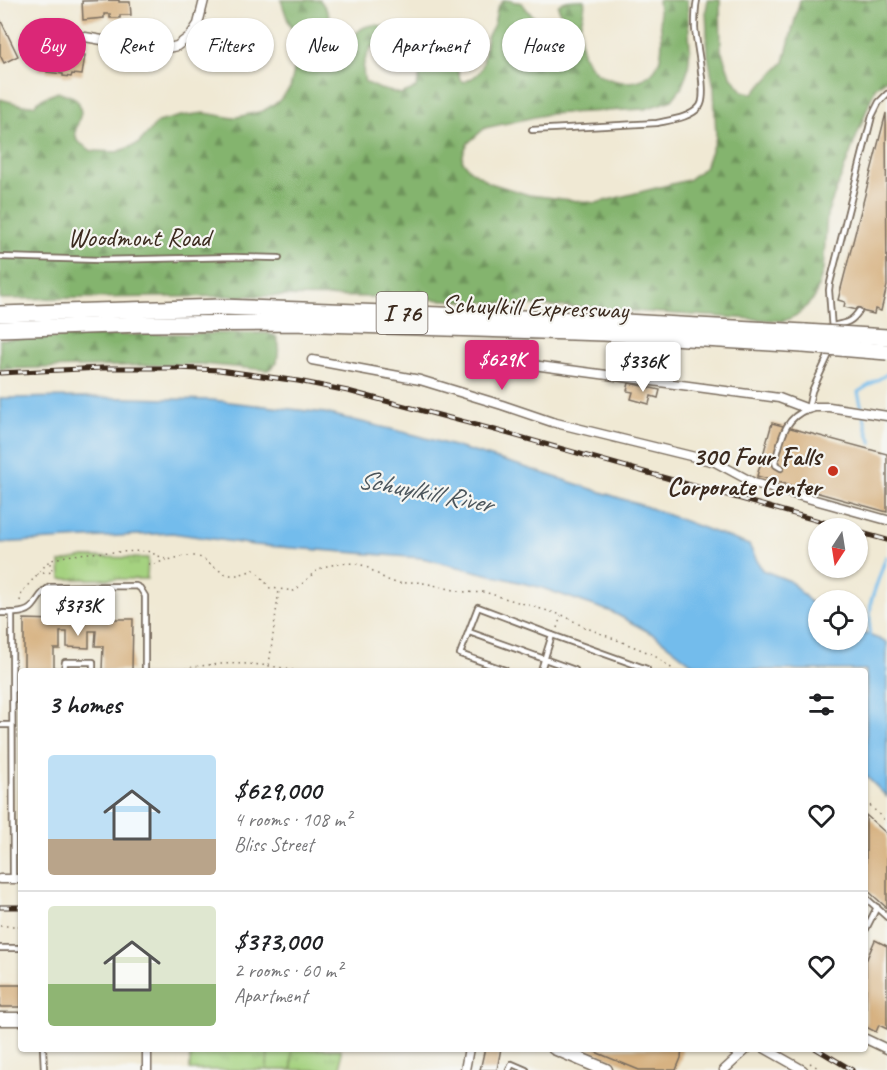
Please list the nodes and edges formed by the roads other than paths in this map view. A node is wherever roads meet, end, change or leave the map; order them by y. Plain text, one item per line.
1 (204, 0) edge
2 (697, 0) edge
3 (86, 37) edge
4 (887, 94) edge
5 (532, 130) dead end
6 (0, 257) edge
7 (279, 258) dead end
8 (859, 311) dead end
9 (0, 314) edge
10 (832, 326) junction
11 (0, 329) edge
12 (833, 337) dead end
13 (887, 337) edge
14 (804, 339) junction
15 (832, 345) dead end
16 (887, 352) edge
17 (488, 359) dead end
18 (312, 360) dead end
19 (808, 409) junction
20 (887, 416) edge
21 (781, 468) dead end
22 (887, 520) edge
23 (0, 613) edge
24 (12, 613) junction
25 (469, 632) junction
26 (552, 635) junction
27 (544, 659) junction
28 (64, 668) edge
29 (93, 668) edge
30 (145, 668) edge
31 (499, 668) edge
32 (542, 668) edge
33 (569, 668) edge
34 (644, 668) edge
35 (0, 725) edge
36 (12, 725) junction
37 (12, 740) junction
38 (18, 740) edge
39 (0, 879) edge
40 (17, 879) edge
41 (868, 900) edge
42 (877, 907) junction
43 (887, 917) edge
44 (868, 925) edge
45 (0, 948) edge
46 (18, 948) edge
47 (0, 1019) edge
48 (18, 1019) edge
49 (868, 1040) edge
50 (887, 1049) edge
51 (43, 1052) edge
52 (147, 1052) edge
53 (468, 1052) edge
54 (563, 1052) edge
55 (732, 1052) edge
56 (744, 1052) edge
57 (771, 1052) edge
58 (739, 1057) junction
59 (44, 1070) edge
60 (147, 1070) edge
61 (465, 1070) edge
62 (509, 1070) edge
63 (526, 1070) edge
64 (606, 1070) edge
65 (724, 1070) edge
66 (803, 1070) edge

1 - 3 street
2 - 5 lane
4 - 10 lane
6 - 7 lane, Woodmont Road
8 - 10 lane
9 - 14 highway, Schuylkill Expressway / I 76
10 - 12 lane
11 - 14 highway, Schuylkill Expressway / I 76
13 - 14 highway, Schuylkill Expressway / I 76, bridge
14 - 16 highway, Schuylkill Expressway / I 76, bridge
15 - 19 lane
17 - 19 street
18 - 22 street
19 - 20 street
19 - 21 lane
23 - 24 lane
24 - 30 lane
24 - 36 lane
25 - 26 lane
25 - 27 lane
25 - 31 lane
26 - 27 lane
26 - 34 lane
27 - 32 lane
27 - 33 lane
28 - 29 lane
35 - 36 lane
36 - 37 lane
37 - 38 lane
37 - 40 lane
39 - 40 street
41 - 42 lane
42 - 43 lane
42 - 44 lane
45 - 46 lane
47 - 48 main road
49 - 50 street
51 - 59 lane
52 - 60 street
53 - 61 street
54 - 64 main road
55 - 58 lane
56 - 58 street
57 - 66 street
58 - 65 street
62 - 63 lane

